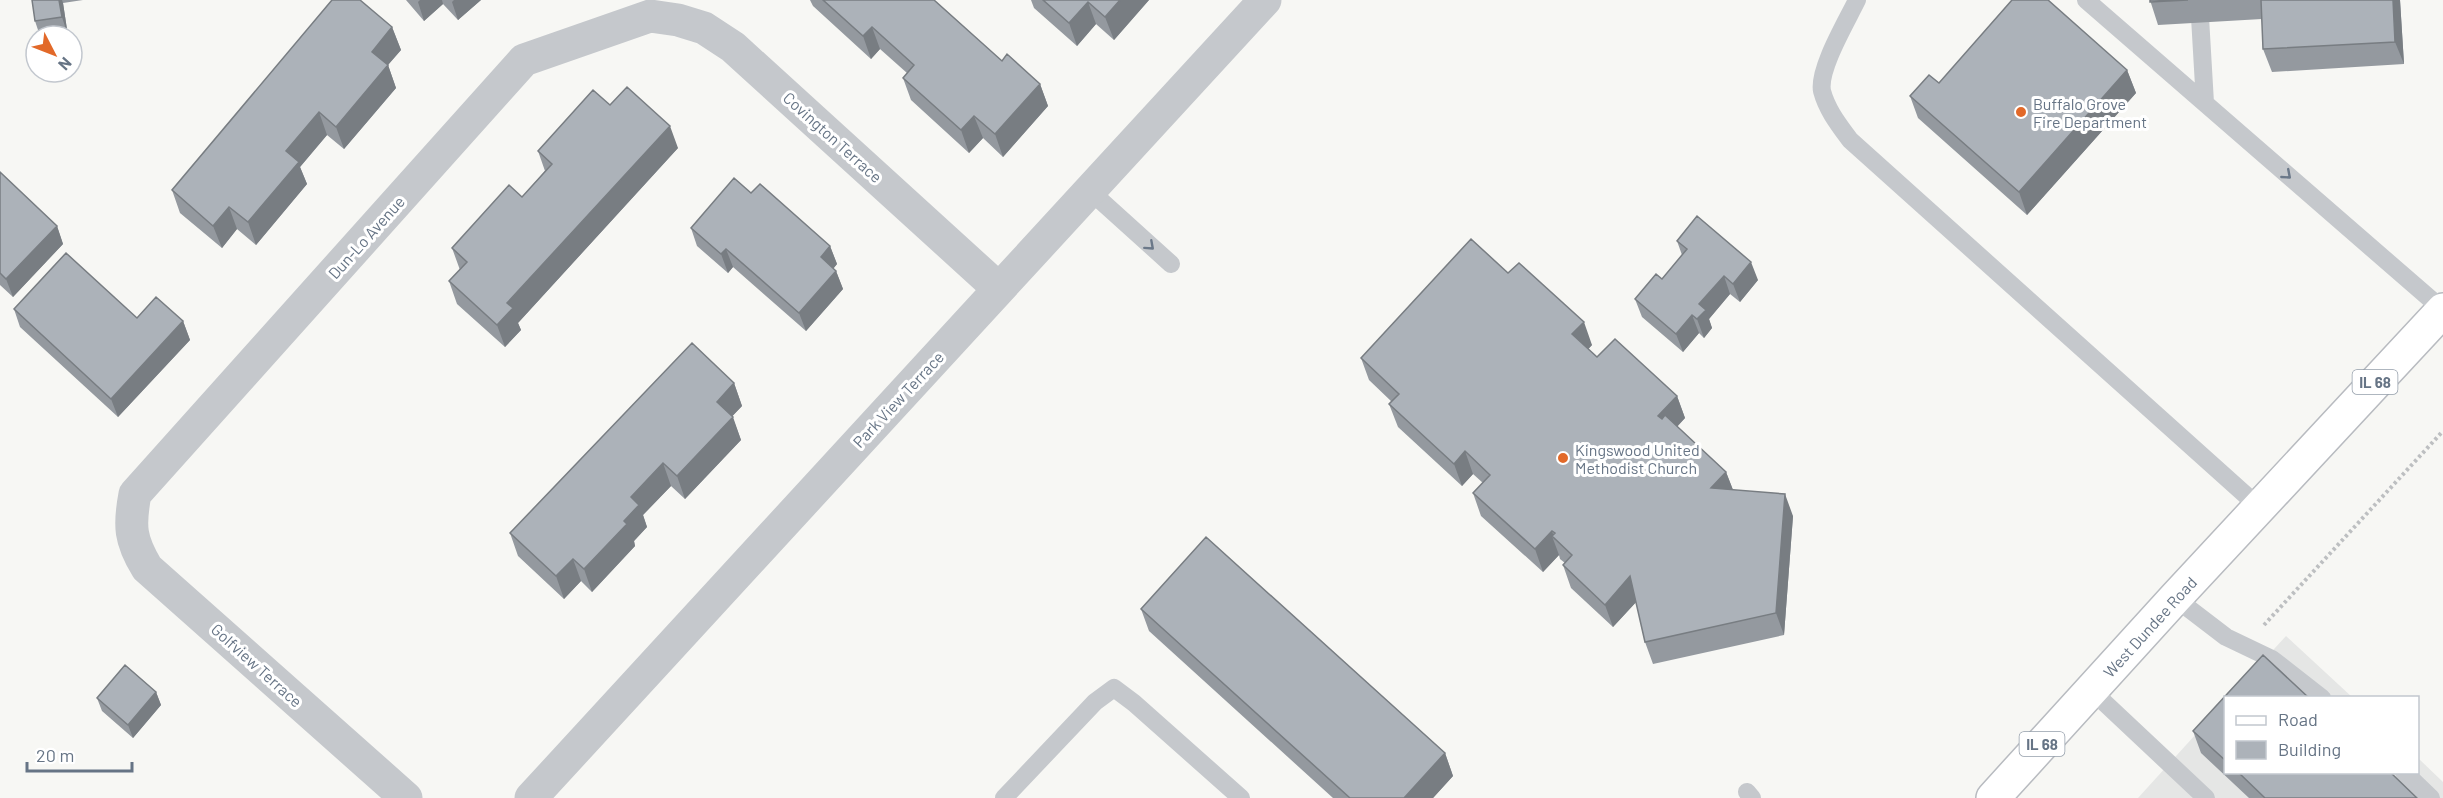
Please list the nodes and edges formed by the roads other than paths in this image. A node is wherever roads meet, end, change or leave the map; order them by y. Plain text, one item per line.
1 (1265, 0) edge
2 (1857, 0) edge
3 (2086, 0) edge
4 (2199, 0) edge
5 (650, 16) joint
6 (2205, 103) junction
7 (1089, 190) junction
8 (1171, 264) dead end
9 (999, 288) junction
10 (2443, 310) edge
11 (2259, 507) junction
12 (130, 519) joint
13 (2175, 598) junction
14 (2091, 690) junction
15 (2319, 696) edge
16 (2406, 774) edge
17 (406, 798) edge
18 (531, 798) edge
19 (1004, 798) edge
20 (1241, 798) edge
21 (1993, 798) edge
22 (2206, 798) edge
23 (2431, 798) edge

1 - 7 street, Park View Terrace
2 - 11 lane
3 - 6 lane
4 - 6 lane
5 - 9 street, Covington Terrace
5 - 12 street, Dun-Lo Avenue
6 -> 10 lane
7 -> 8 lane
7 - 9 street, Park View Terrace
9 - 18 street, Park View Terrace
10 - 11 main road, West Dundee Road / IL 68
11 - 13 main road, West Dundee Road / IL 68
12 - 17 street, Golfview Terrace
13 - 14 main road, West Dundee Road / IL 68
13 - 15 lane
14 - 21 main road, West Dundee Road / IL 68
14 - 22 lane
16 - 23 lane
19 - 20 lane

